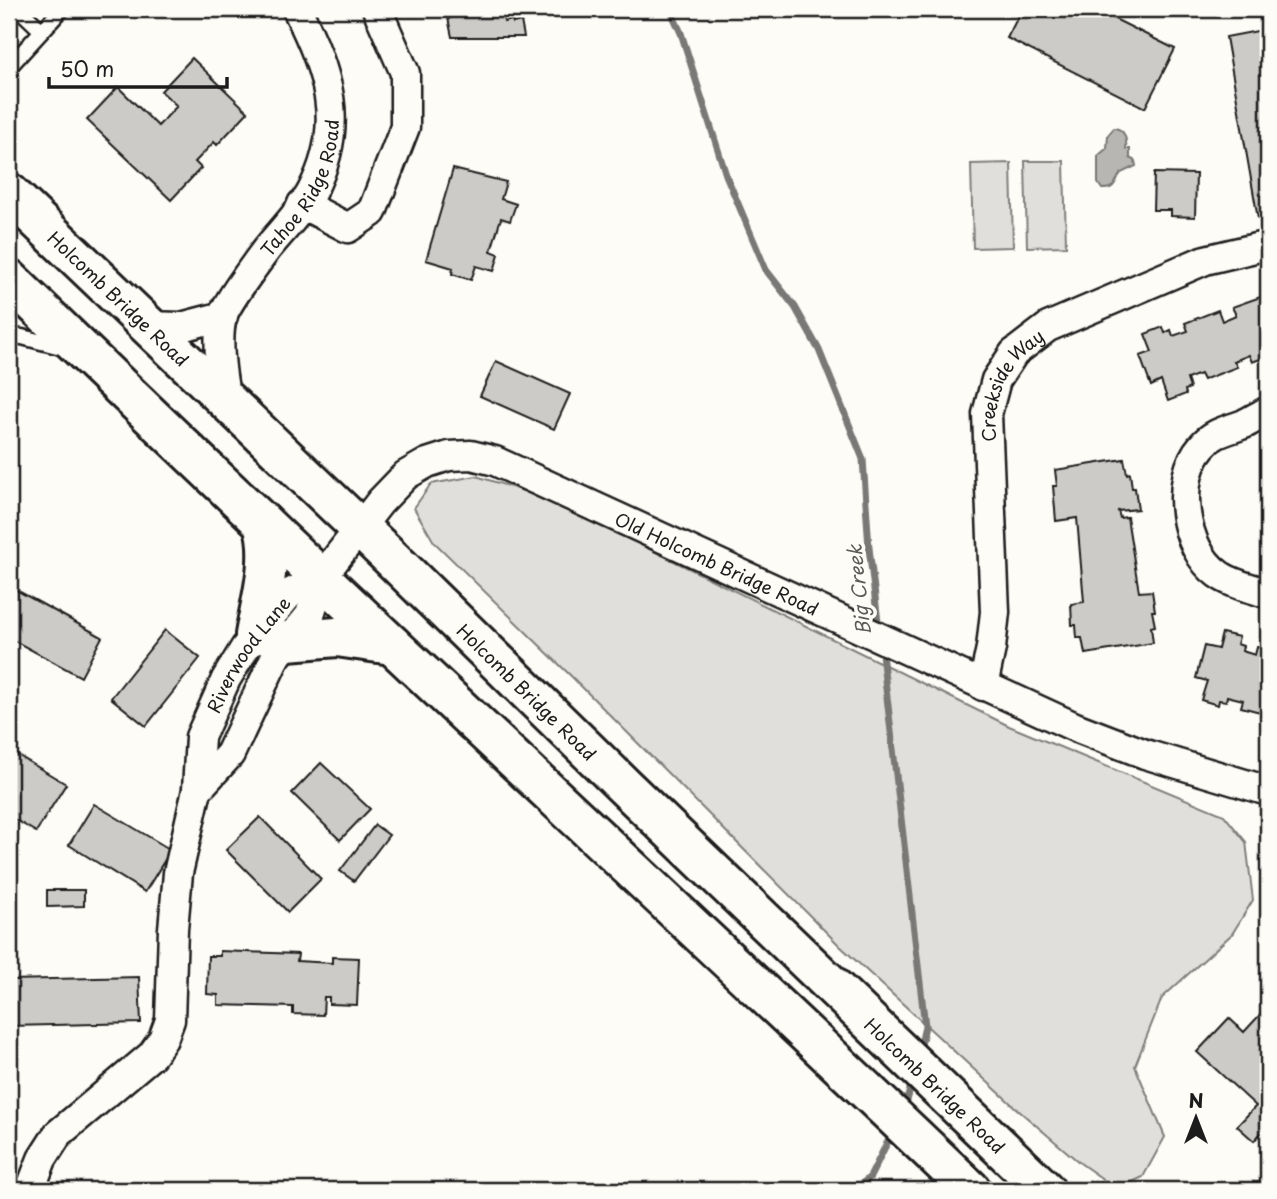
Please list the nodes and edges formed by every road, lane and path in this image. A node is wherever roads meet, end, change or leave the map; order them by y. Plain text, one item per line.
1 (19, 9) edge
2 (62, 9) edge
3 (298, 9) edge
4 (377, 9) edge
5 (42, 31) junction
6 (9, 67) edge
7 (9, 192) edge
8 (302, 204) junction
9 (1268, 245) edge
10 (9, 279) edge
11 (223, 316) junction
12 (146, 326) junction
13 (9, 336) edge
14 (83, 352) junction
15 (226, 401) junction
16 (1268, 411) edge
17 (263, 523) junction
18 (359, 528) junction
19 (321, 578) junction
20 (1268, 594) edge
21 (271, 638) junction
22 (392, 645) junction
23 (983, 686) junction
24 (1268, 791) edge
25 (1034, 1180) edge
26 (30, 1190) edge
27 (971, 1190) edge

1 - 5 lane
2 - 5 lane
3 - 8 street, Tahoe Ridge Road
4 - 8 street
5 - 6 lane
7 - 12 main road, Holcomb Bridge Road
8 - 11 street, Tahoe Ridge Road
9 - 23 street, Creekside Way
10 - 14 main road
11 - 12 street
11 - 15 street
12 - 15 main road, Holcomb Bridge Road
13 - 14 lane
14 - 17 main road
15 - 18 main road, Holcomb Bridge Road
16 - 20 street
17 - 19 main road
17 - 21 main road
18 - 19 street, Old Holcomb Bridge Road
18 - 23 street, Old Holcomb Bridge Road
18 - 25 main road, Holcomb Bridge Road
19 - 21 street, Riverwood Lane
19 - 22 main road
21 - 22 main road
21 - 26 street, Riverwood Lane
22 - 27 main road
23 - 24 street, Old Holcomb Bridge Road

